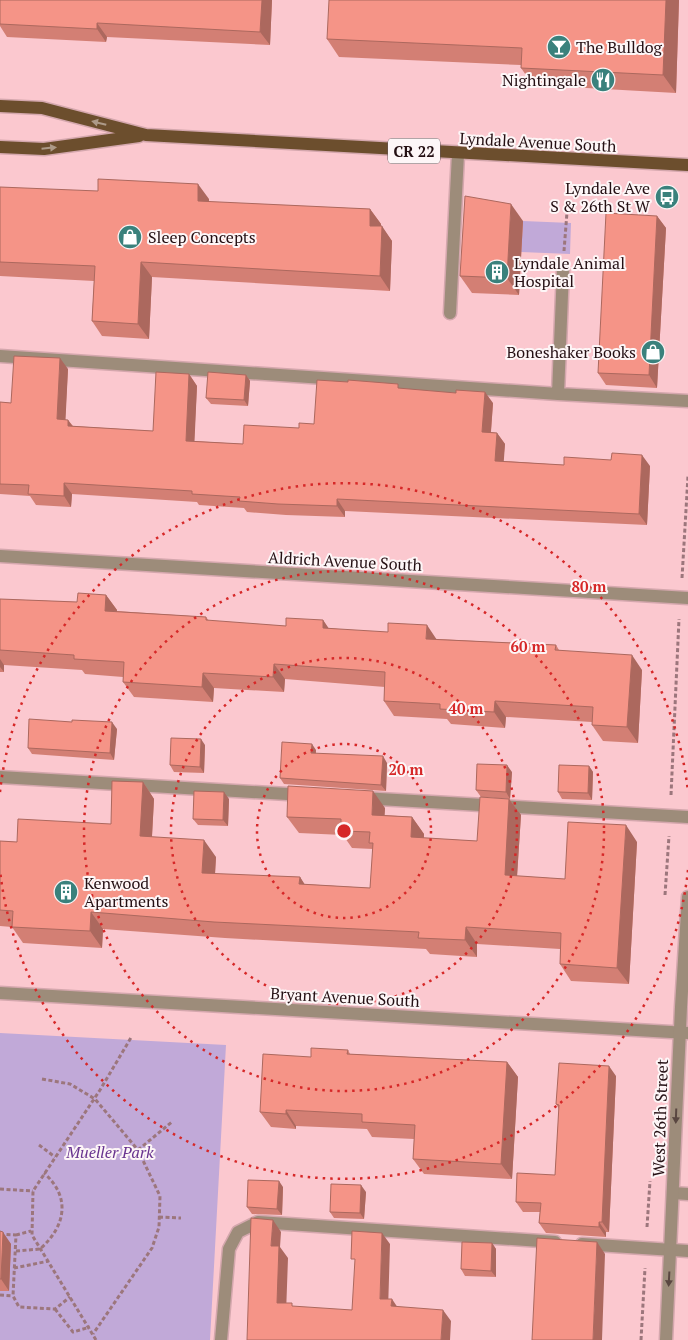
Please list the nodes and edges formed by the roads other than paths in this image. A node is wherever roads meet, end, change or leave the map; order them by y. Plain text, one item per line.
1 (0, 106) edge
2 (146, 135) junction
3 (0, 147) edge
4 (458, 154) junction
5 (688, 165) edge
6 (563, 270) road end
7 (450, 313) dead end
8 (0, 356) edge
9 (558, 394) junction
10 (688, 401) edge
11 (0, 556) edge
12 (688, 598) edge
13 (0, 777) edge
14 (314, 795) edge
15 (353, 797) edge
16 (688, 817) edge
17 (688, 897) edge
18 (0, 993) edge
19 (684, 1033) edge
20 (673, 1193) junction
21 (688, 1194) edge
22 (671, 1250) junction
23 (688, 1251) edge
24 (221, 1340) edge
25 (666, 1340) edge

2 -> 1 main road, Lyndale Avenue South / CR 22
3 -> 2 main road, Lyndale Avenue South / CR 22
2 - 4 main road, Lyndale Avenue South / CR 22
4 - 5 main road, Lyndale Avenue South / CR 22
4 - 7 street
6 - 9 street
8 - 9 street
9 - 10 street
11 - 12 street, Aldrich Avenue South
13 - 14 street
15 - 16 street
17 - 19 street, West 26th Street
18 - 19 street, Bryant Avenue South
19 -> 20 street, West 26th Street
20 - 21 street
20 - 22 street, West 26th Street
22 - 23 street
22 - 24 street
22 -> 25 street, West 26th Street

